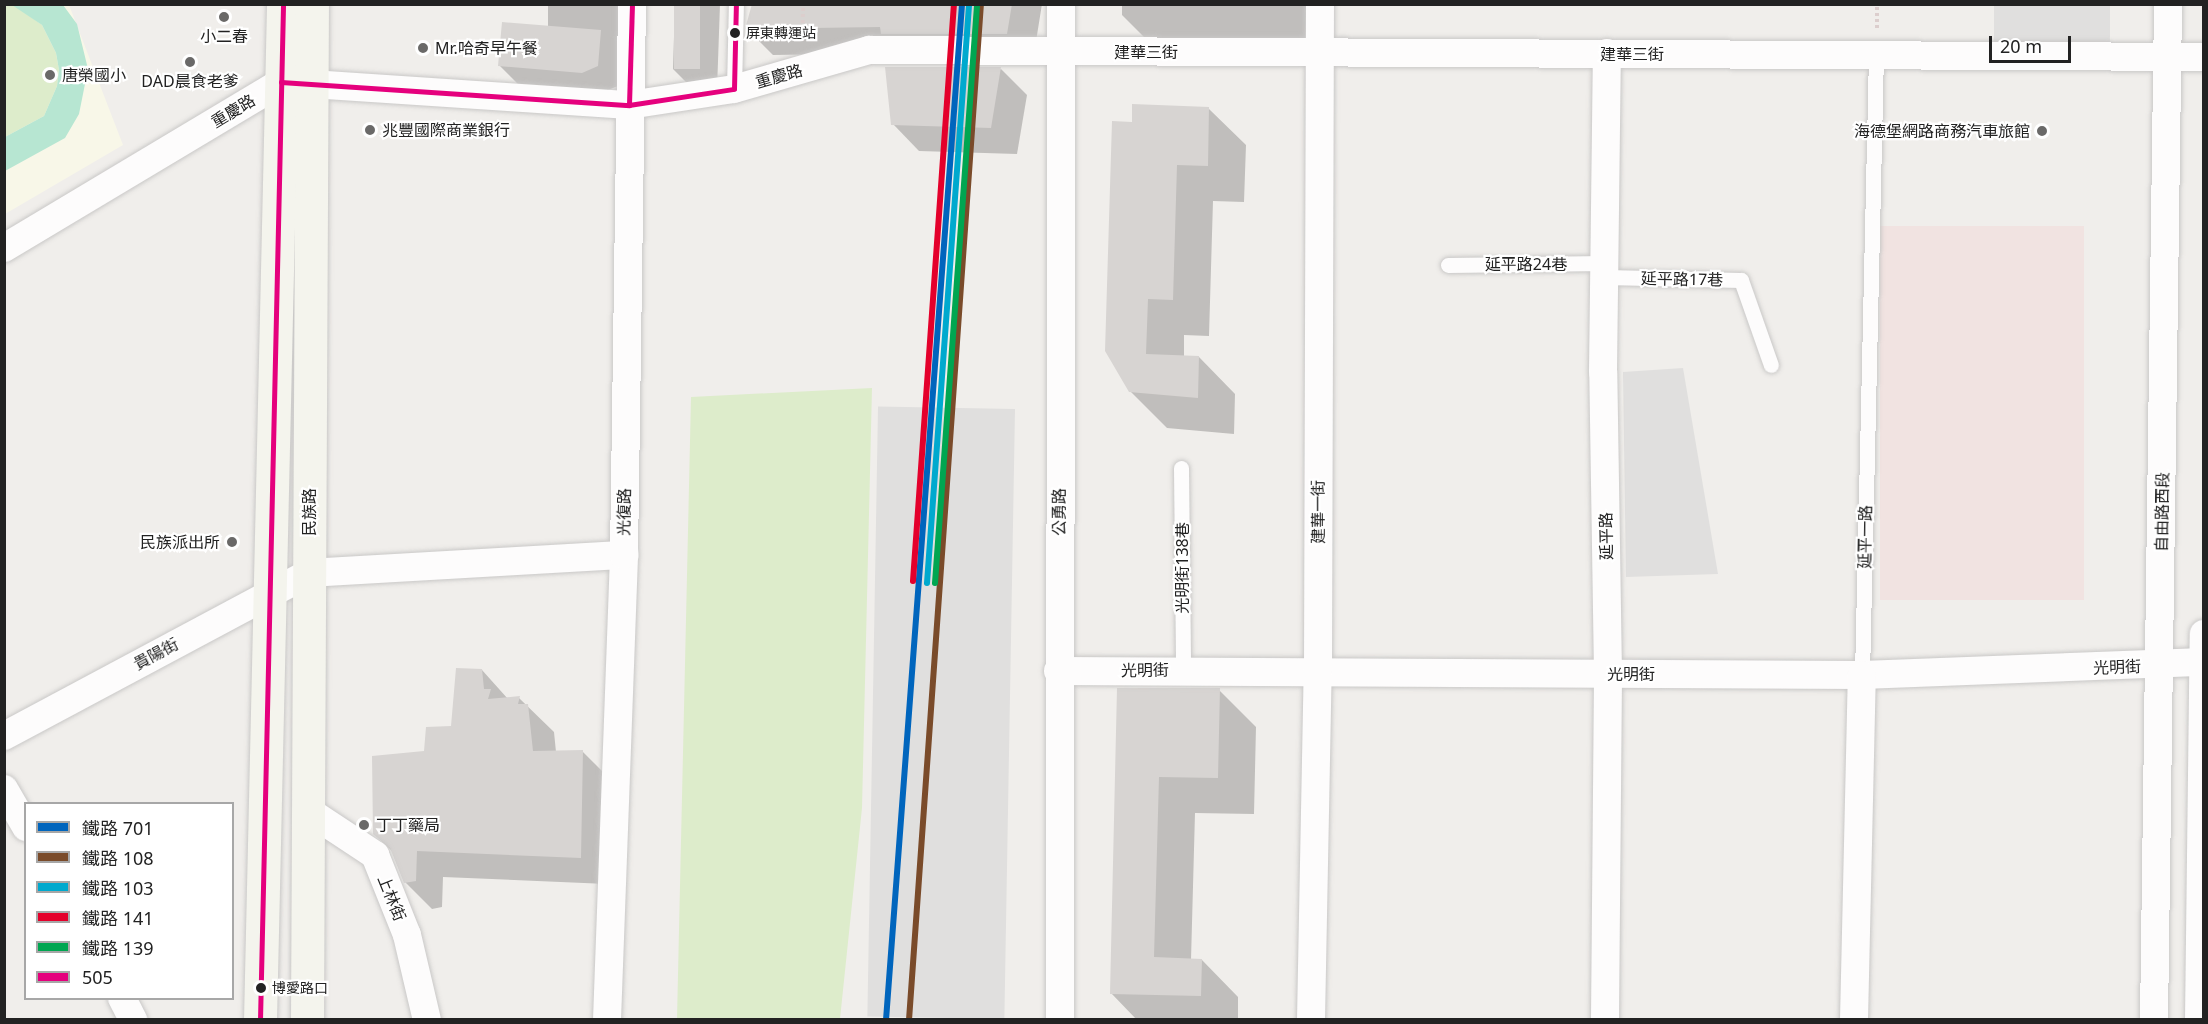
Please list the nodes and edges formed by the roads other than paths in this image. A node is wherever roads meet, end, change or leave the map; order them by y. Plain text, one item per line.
1 (283, 4) edge
2 (312, 4) edge
3 (632, 4) edge
4 (736, 4) edge
5 (1060, 4) edge
6 (1320, 4) edge
7 (2168, 4) edge
8 (1060, 52) junction
9 (1320, 52) junction
10 (1607, 53) junction
11 (1876, 55) junction
12 (2168, 56) junction
13 (2204, 57) edge
14 (296, 83) junction
15 (734, 89) junction
16 (629, 105) junction
17 (4, 248) edge
18 (1448, 265) dead end
19 (1604, 270) junction
20 (1771, 366) dead end
21 (1181, 468) dead end
22 (624, 555) junction
23 (309, 573) junction
24 (266, 595) junction
25 (2204, 634) edge
26 (2203, 662) edge
27 (2160, 666) junction
28 (1183, 669) junction
29 (1318, 670) junction
30 (1058, 671) junction
31 (1608, 674) junction
32 (1862, 675) junction
33 (4, 736) edge
34 (4, 789) edge
35 (308, 810) junction
36 (24, 823) edge
37 (123, 1000) edge
38 (133, 1020) edge
39 (260, 1020) edge
40 (307, 1020) edge
41 (427, 1020) edge
42 (607, 1020) edge
43 (1060, 1020) edge
44 (1311, 1020) edge
45 (1605, 1020) edge
46 (1854, 1020) edge
47 (2154, 1020) edge
48 (2199, 1020) edge

1 - 14 street, 民族路
2 - 14 street, 民族路
3 - 16 street, 光復路
4 - 15 lane
5 - 8 street, 公勇路
6 - 9 street, 建華一街
7 - 12 street, 自由路西段
8 - 9 street, 建華三街
8 - 15 street, 重慶路
8 - 30 street, 公勇路
9 - 10 street, 建華三街
9 - 29 street, 建華一街
10 - 11 street, 建華三街
10 - 19 street, 延平路
11 - 12 street, 建華三街
11 - 32 lane, 延平一路
12 - 13 street, 建華三街
12 - 27 street, 自由路西段
14 - 16 street, 重慶路
14 - 17 street, 重慶路
14 - 23 street, 民族路
14 - 24 street, 民族路
15 - 16 street, 重慶路
16 - 22 street, 光復路
18 - 19 lane, 延平路24巷
19 - 20 lane, 延平路17巷
19 - 31 street, 延平路
21 - 28 lane, 光明街138巷
22 - 23 street
22 - 42 street, 光復路
23 - 24 street, 貴陽街
23 - 35 street, 民族路
24 - 33 street, 貴陽街
24 - 39 street, 民族路
25 - 26 street
26 - 27 street, 光明街
26 - 48 street
27 - 32 street, 光明街
27 - 47 street, 自由路西段
28 - 29 street, 光明街
28 - 30 street, 光明街
29 - 31 street, 光明街
29 - 44 street, 建華一街
30 - 43 street, 公勇路
31 - 32 street, 光明街
31 - 45 street, 延平路
32 - 46 street, 延平一路
34 - 36 street
35 - 40 street, 民族路
35 - 41 street, 上林街
37 - 38 street

